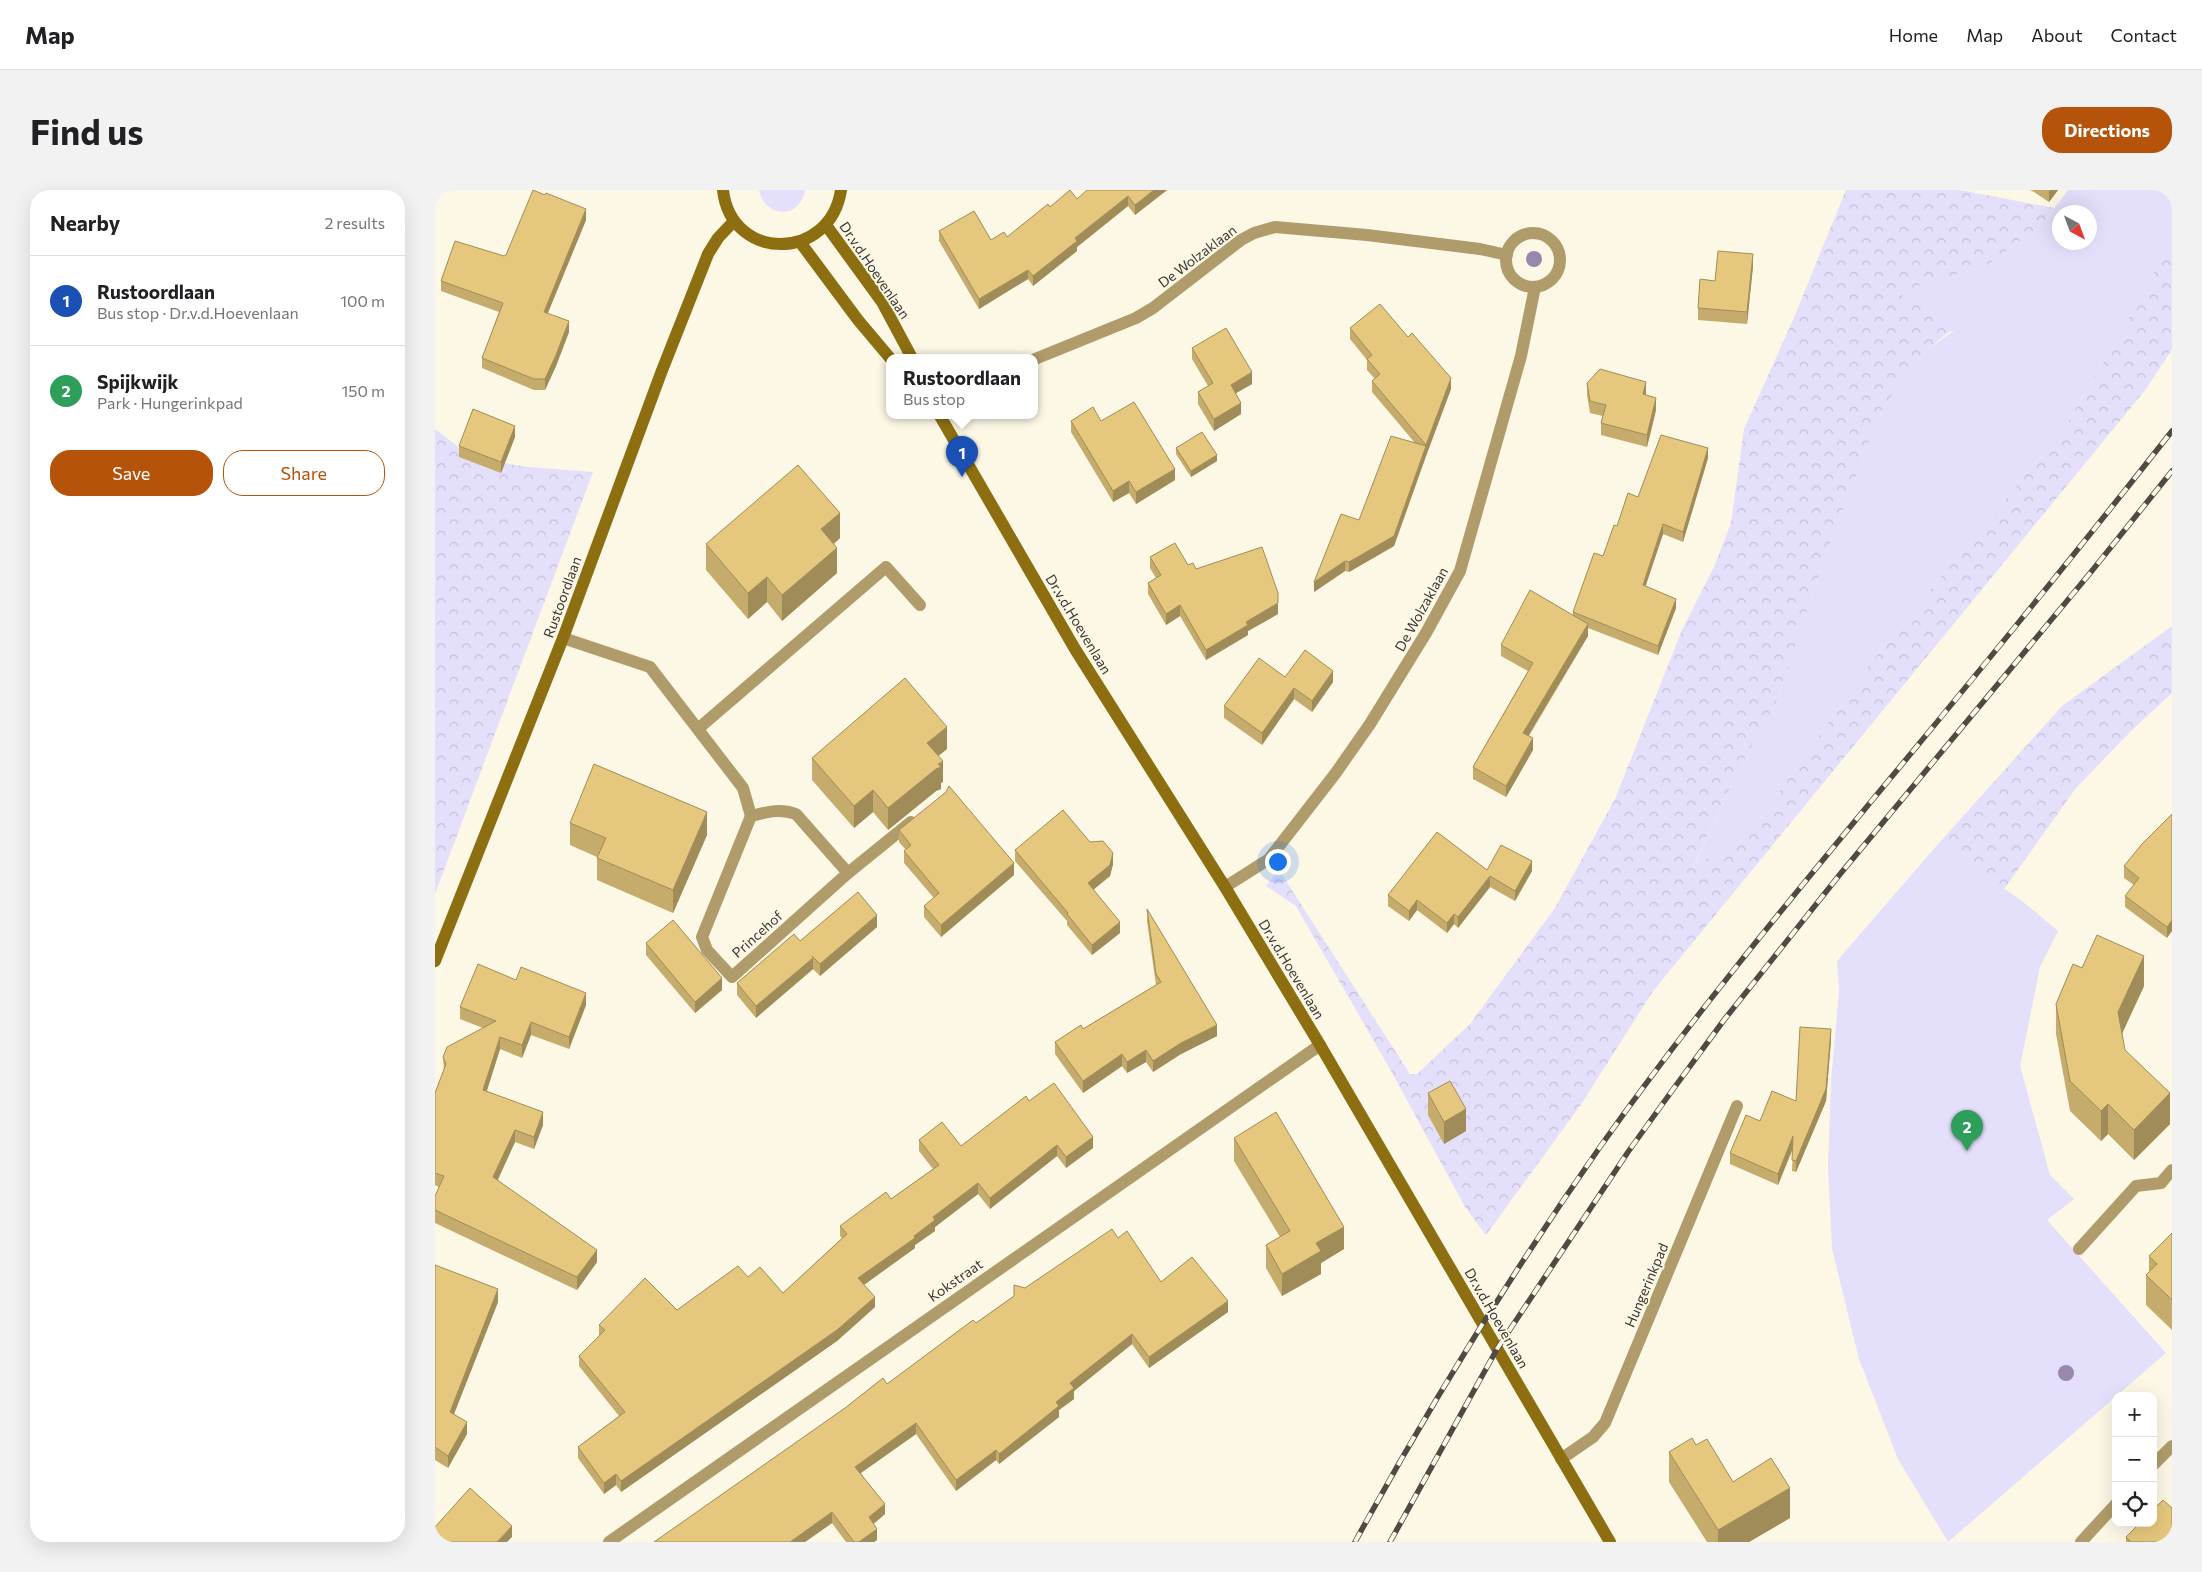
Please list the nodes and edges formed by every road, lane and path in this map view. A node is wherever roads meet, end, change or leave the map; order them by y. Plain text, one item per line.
1 (723, 190) edge
2 (841, 190) edge
3 (734, 220) junction
4 (826, 225) junction
5 (799, 242) junction
6 (1507, 255) junction
7 (1535, 287) junction
8 (887, 354) edge
9 (911, 354) edge
10 (1038, 358) edge
11 (942, 419) edge
12 (920, 605) dead end
13 (563, 638) junction
14 (699, 728) junction
15 (751, 816) junction
16 (918, 816) edge
17 (848, 873) junction
18 (1225, 886) junction
19 (435, 961) edge
20 (1320, 1045) junction
21 (1737, 1106) dead end
22 (2172, 1170) edge
23 (2079, 1249) dead end
24 (2172, 1446) edge
25 (1561, 1458) junction
26 (2157, 1462) edge
27 (2112, 1508) edge
28 (609, 1542) edge
29 (1610, 1542) edge
30 (2081, 1542) edge

1 - 3 street
2 - 4 street
3 - 5 street
3 - 13 street, Rustoordlaan
4 - 5 street
4 - 9 street, Dr.v.d.Hoevenlaan
5 - 8 street
6 - 7 street
6 - 7 street
6 - 10 street, De Wolzaklaan
7 - 18 street, De Wolzaklaan
11 - 18 street, Dr.v.d.Hoevenlaan
12 - 14 street
13 - 14 street
13 - 19 street, Rustoordlaan
14 - 15 street
15 - 17 street
15 - 17 street, Princehof
16 - 17 street, Princehof
18 - 20 street, Dr.v.d.Hoevenlaan
20 - 25 street, Dr.v.d.Hoevenlaan
20 - 28 street, Kokstraat
21 - 25 street, Hungerinkpad
22 - 23 street
24 - 26 street
25 - 29 street, Dr.v.d.Hoevenlaan
27 - 30 street

